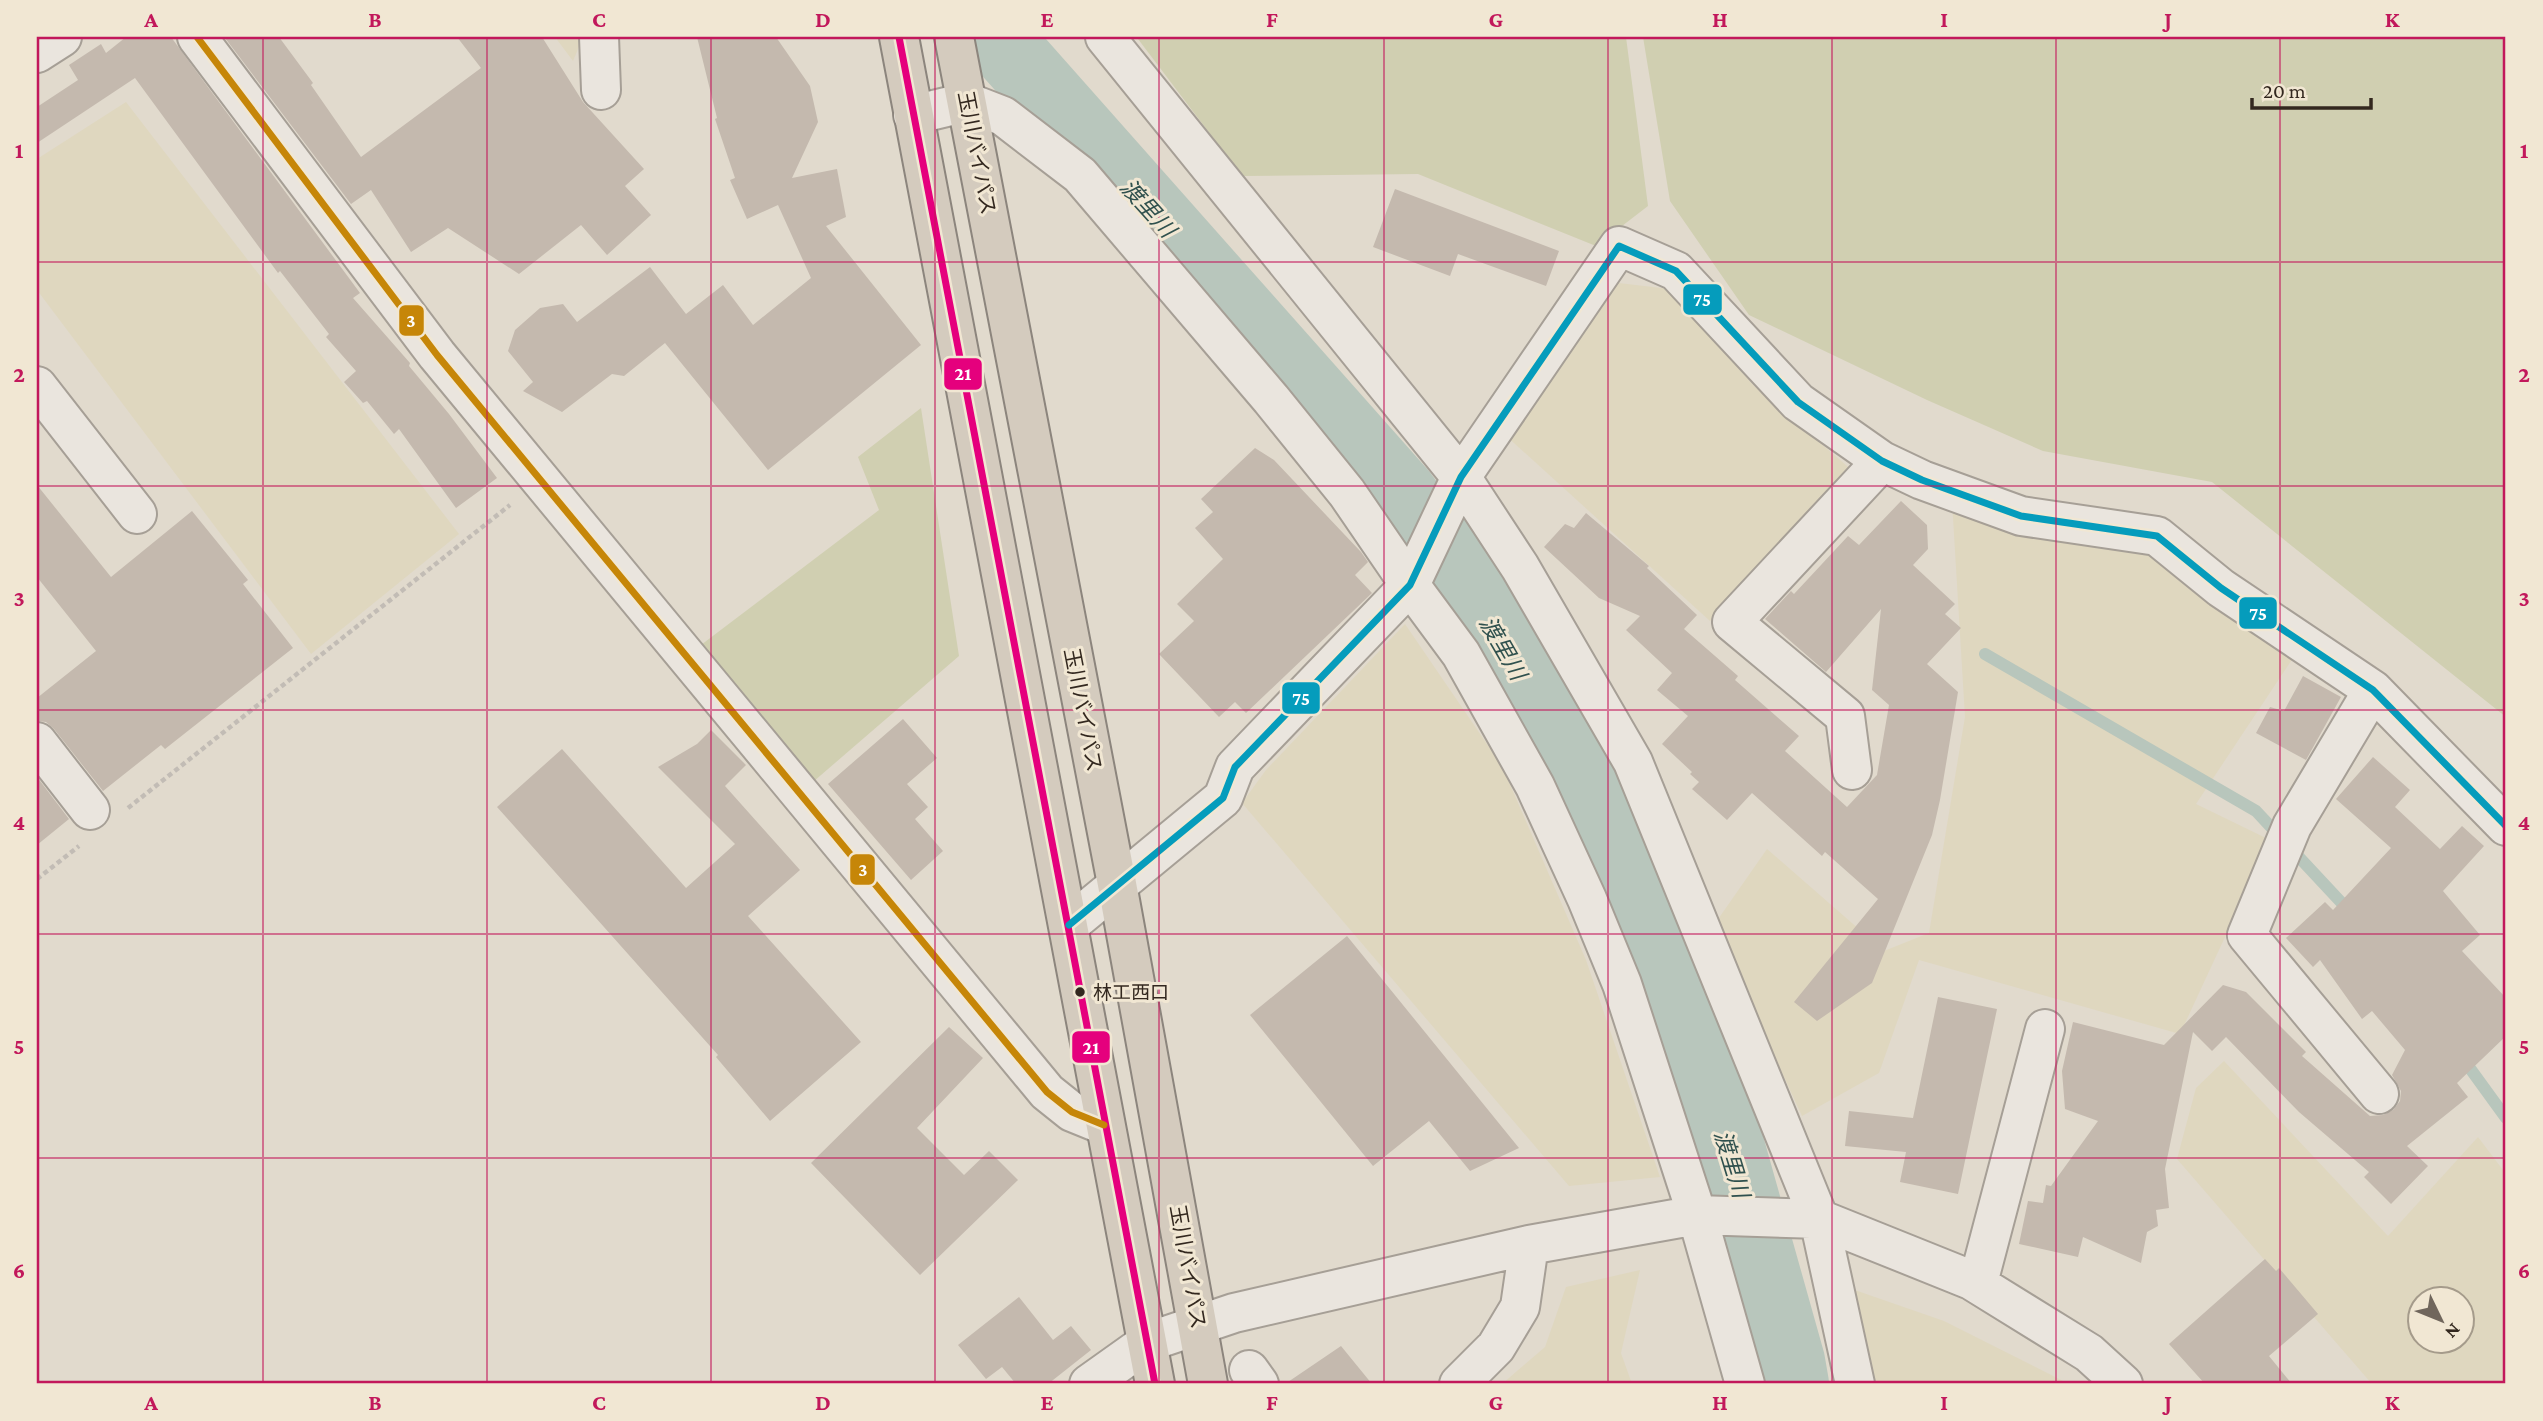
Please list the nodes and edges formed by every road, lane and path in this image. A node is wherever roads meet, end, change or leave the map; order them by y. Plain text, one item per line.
1 (62, 37) edge
2 (197, 37) edge
3 (599, 37) edge
4 (898, 37) edge
5 (1105, 37) edge
6 (954, 38) edge
7 (37, 52) edge
8 (601, 90) dead end
9 (967, 102) junction
10 (913, 115) junction
11 (37, 386) edge
12 (1882, 461) junction
13 (1461, 477) junction
14 (541, 481) junction
15 (137, 514) dead end
16 (1410, 585) junction
17 (2373, 690) junction
18 (37, 742) edge
19 (1852, 770) dead end
20 (98, 822) junction
21 (2506, 826) edge
22 (37, 879) edge
23 (1117, 884) junction
24 (1069, 925) junction
25 (2045, 1029) dead end
26 (2379, 1094) dead end
27 (1104, 1125) junction
28 (1696, 1215) junction
29 (1819, 1219) junction
30 (1529, 1245) junction
31 (1978, 1283) junction
32 (1198, 1324) junction
33 (1148, 1342) junction
34 (1089, 1384) edge
35 (1155, 1384) edge
36 (1208, 1384) edge
37 (1459, 1384) edge
38 (1745, 1384) edge
39 (1855, 1384) edge
40 (2123, 1384) edge

1 - 7 street
2 - 14 street
3 - 8 street
4 - 10 highway
5 - 13 street
6 - 9 highway, 玉川バイパス
9 - 10 street
9 - 16 street
9 - 23 highway, 玉川バイパス
10 - 24 highway
11 - 15 street
12 - 13 street
12 - 17 street
12 - 19 street
13 - 16 street
13 - 29 street
14 - 20 path
14 - 27 street
16 - 23 street
16 - 28 street
17 - 21 street
17 - 26 street
18 - 20 street
20 - 22 path
23 - 24 street
23 - 32 highway, 玉川バイパス
24 - 27 highway
25 - 31 street
27 - 33 highway
28 - 29 street
28 - 30 street
28 - 38 street
29 - 31 street
29 - 39 street
30 - 32 street
30 - 37 street
31 - 40 street
32 - 33 street
32 - 36 highway, 玉川バイパス
33 - 34 street
33 - 35 highway

